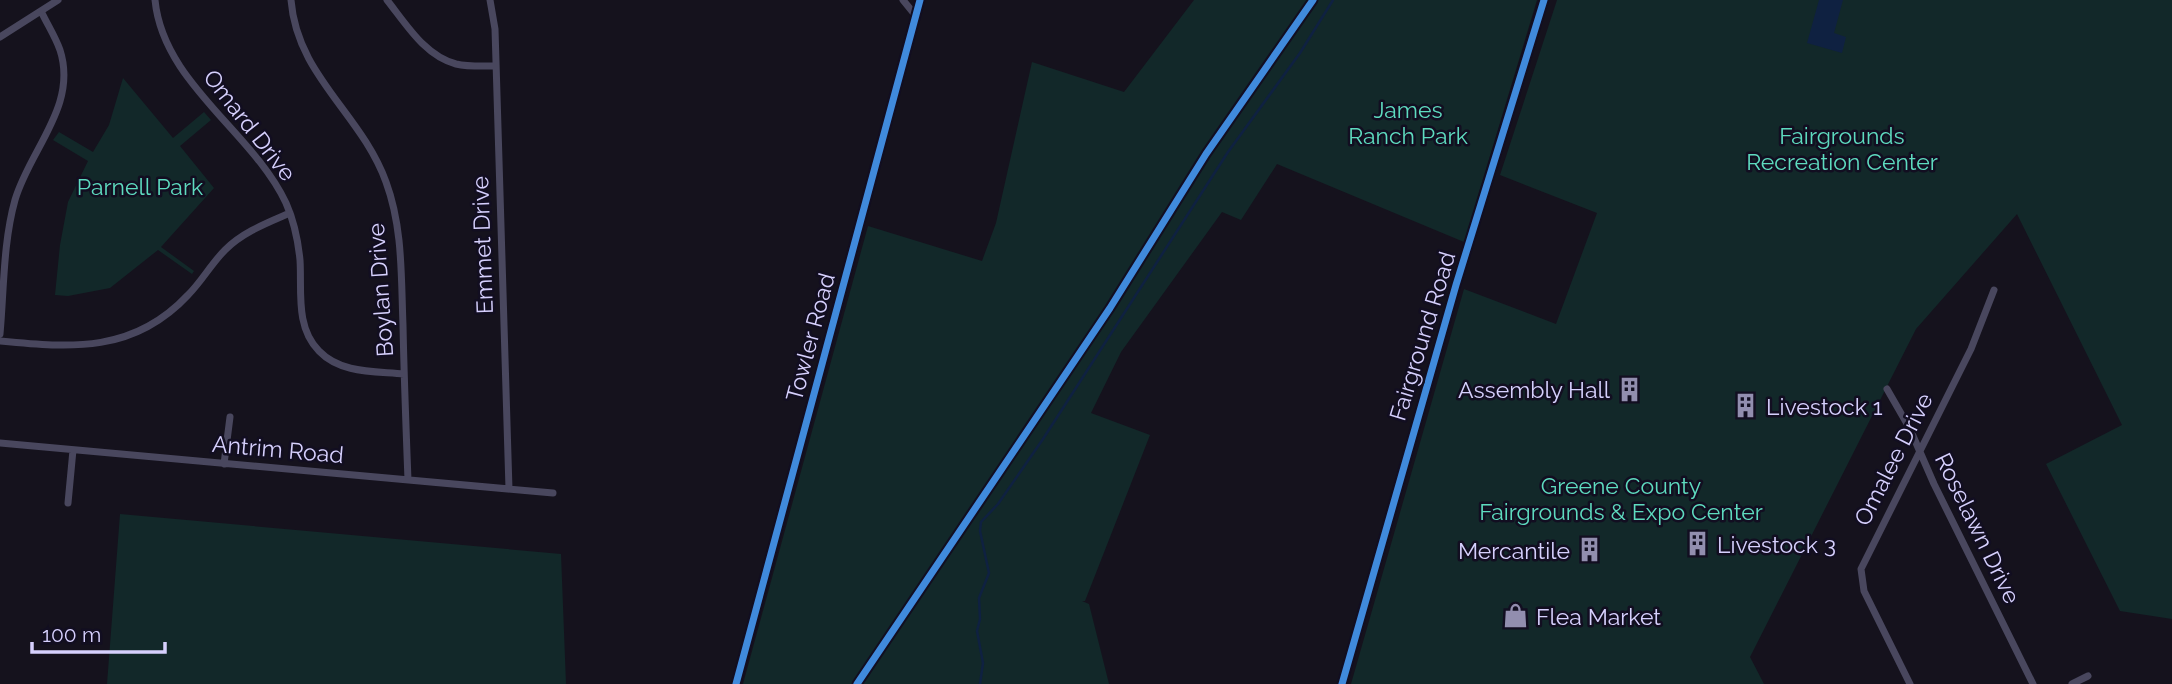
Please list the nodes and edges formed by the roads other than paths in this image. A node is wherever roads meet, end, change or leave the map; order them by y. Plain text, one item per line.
1 (58, 0) edge
2 (155, 0) edge
3 (292, 0) edge
4 (387, 0) edge
5 (489, 0) edge
6 (903, 0) edge
7 (920, 0) edge
8 (1544, 0) edge
9 (41, 11) junction
10 (916, 16) junction
11 (0, 37) edge
12 (496, 66) junction
13 (290, 213) junction
14 (1994, 290) dead end
15 (0, 334) edge
16 (0, 341) edge
17 (404, 373) junction
18 (1887, 389) dead end
19 (230, 417) dead end
20 (0, 443) edge
21 (74, 450) junction
22 (1920, 452) junction
23 (224, 464) junction
24 (408, 480) junction
25 (509, 489) junction
26 (553, 493) dead end
27 (68, 503) dead end
28 (2088, 676) dead end
29 (736, 684) edge
30 (1342, 684) edge
31 (1910, 684) edge
32 (2033, 684) edge
33 (2072, 684) edge

1 - 9 street
2 - 13 street, Omard Drive
3 - 17 street, Boylan Drive
4 - 12 street
5 - 12 street, Emmet Drive
6 - 10 street
7 - 10 street, Towler Road
8 - 30 street, Fairground Road
9 - 11 street
9 - 15 street
10 - 29 street, Towler Road
12 - 25 street, Emmet Drive
13 - 16 street
13 - 17 street, Omard Drive
14 - 22 street, Omalee Drive
17 - 24 street, Boylan Drive
18 - 22 street, Roselawn Drive
19 - 23 street
20 - 21 street, Antrim Road
21 - 23 street, Antrim Road
21 - 27 street
22 - 31 street, Omalee Drive
22 - 32 street, Roselawn Drive
23 - 24 street, Antrim Road
24 - 25 street, Antrim Road
25 - 26 street, Antrim Road
28 - 33 street

